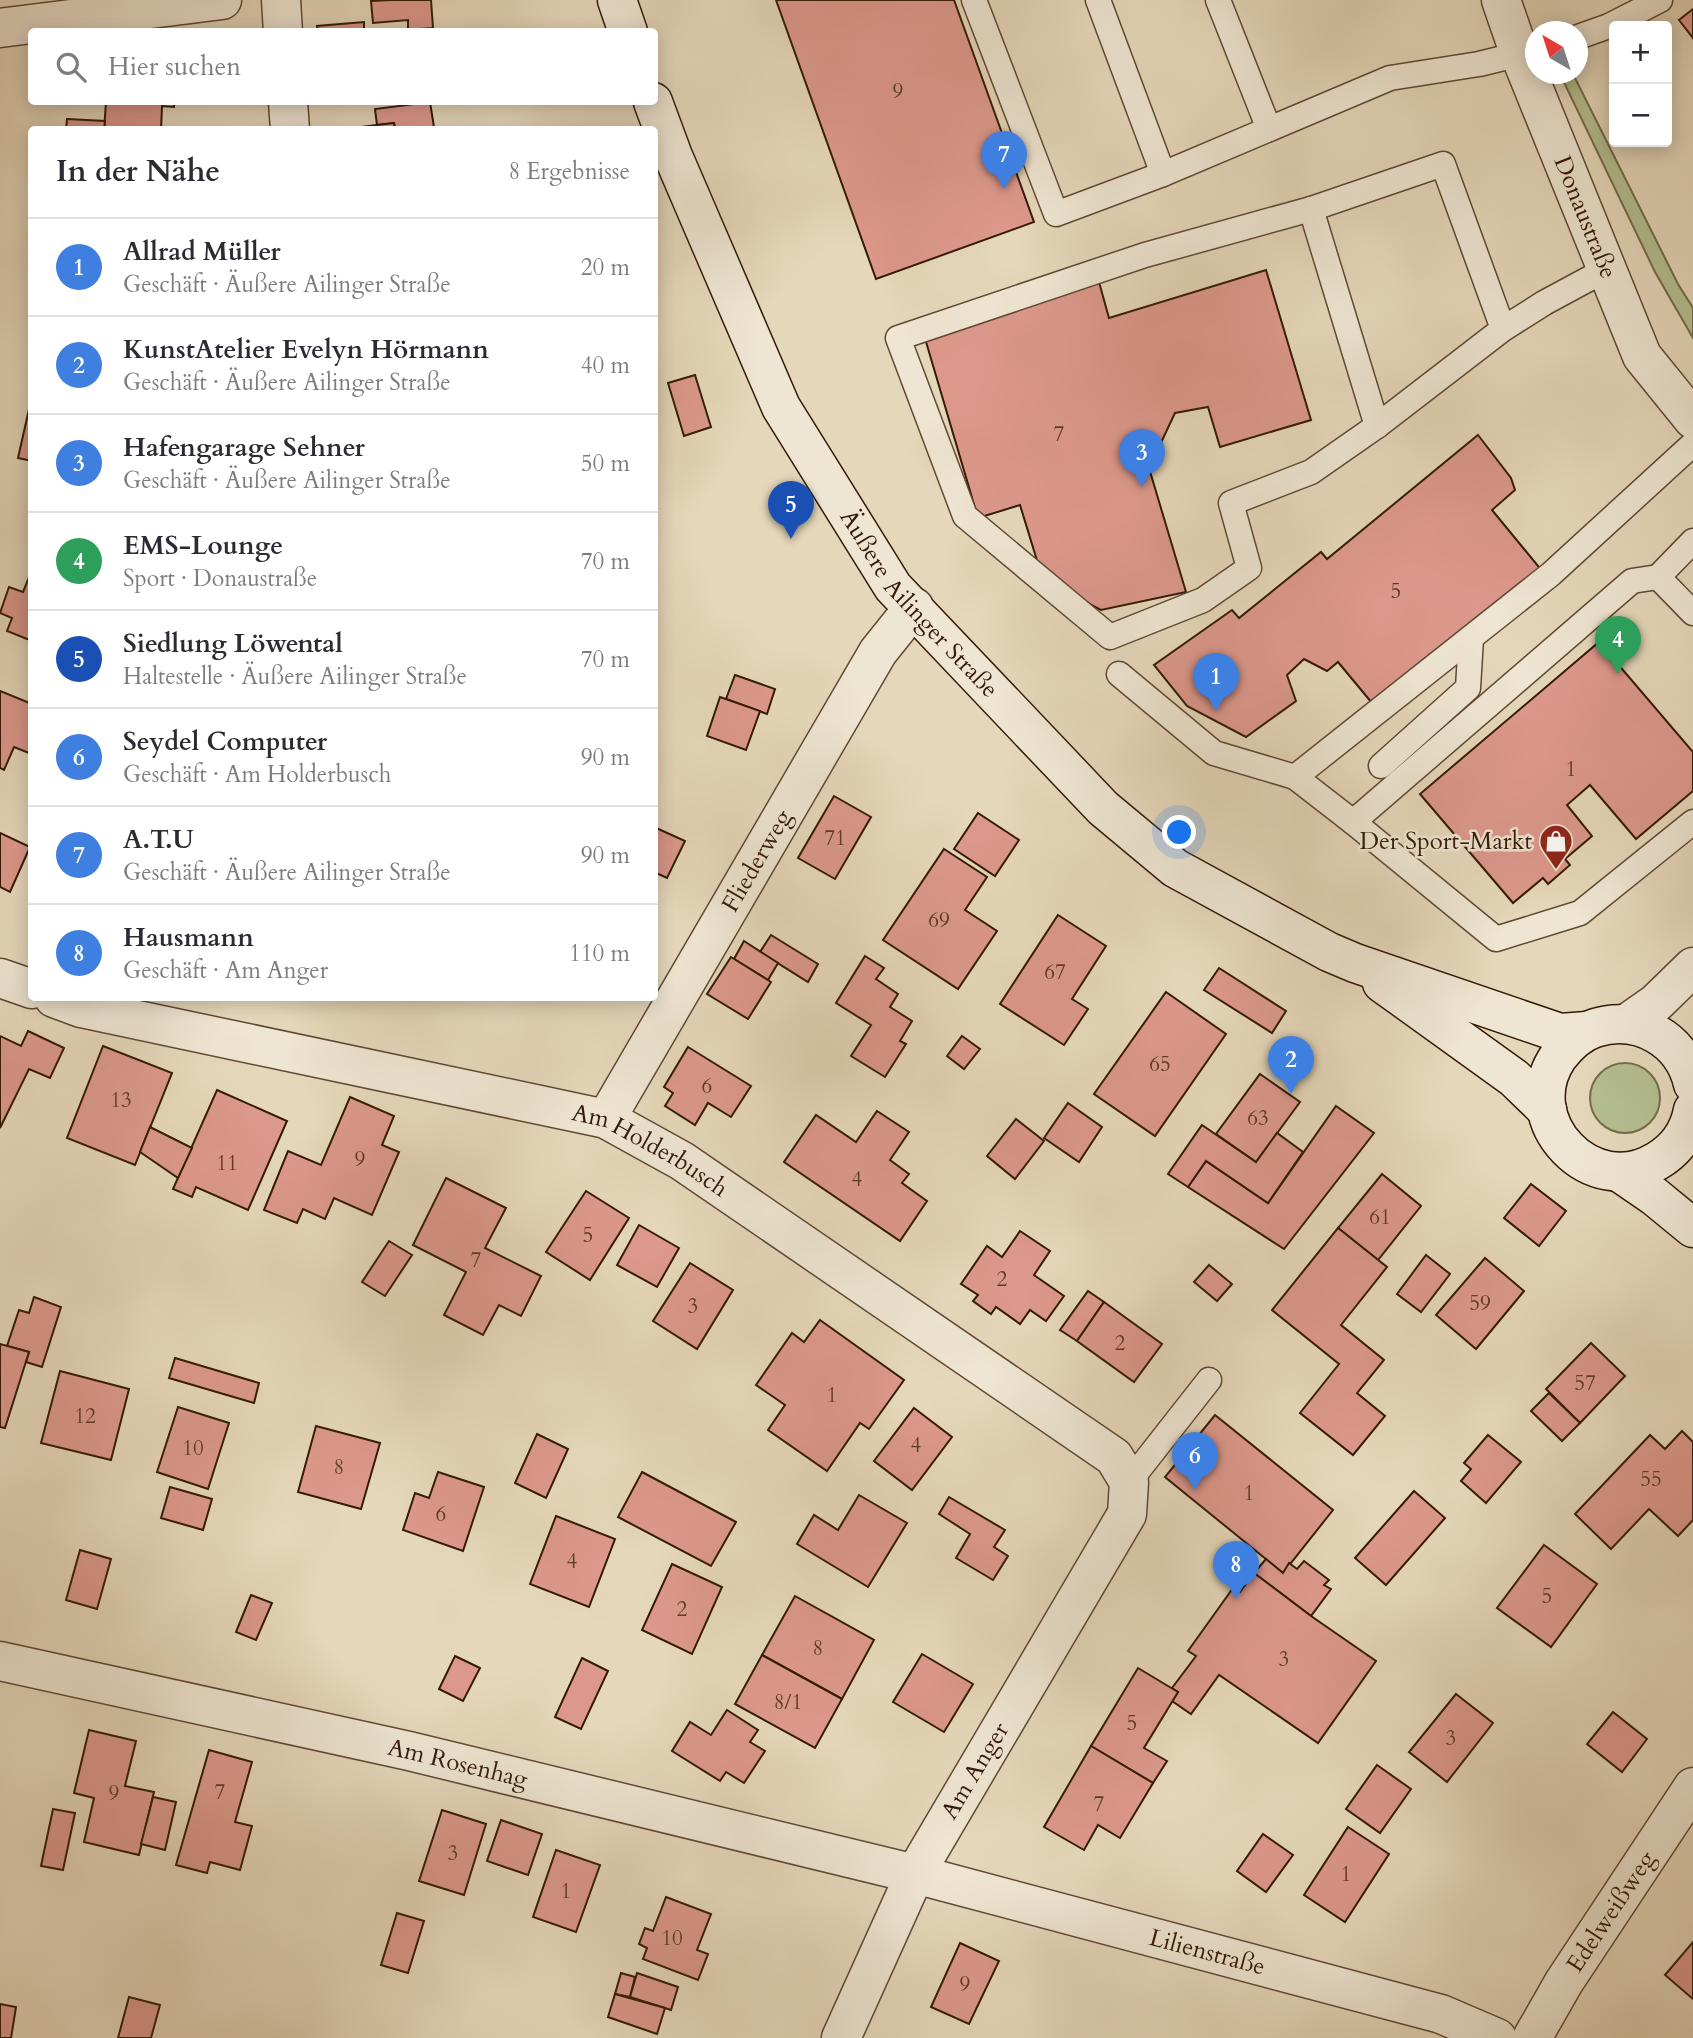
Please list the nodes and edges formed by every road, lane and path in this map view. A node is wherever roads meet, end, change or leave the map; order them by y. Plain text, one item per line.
1 (222, 0) edge
2 (281, 0) edge
3 (617, 0) edge
4 (974, 0) edge
5 (1098, 0) edge
6 (1218, 0) edge
7 (1501, 0) edge
8 (1660, 0) edge
9 (0, 28) edge
10 (283, 28) edge
11 (627, 28) edge
12 (1588, 33) edge
13 (1525, 46) edge
14 (1525, 53) edge
15 (1540, 84) edge
16 (288, 105) edge
17 (654, 105) edge
18 (290, 126) edge
19 (1269, 129) junction
20 (1163, 174) junction
21 (1311, 209) junction
22 (1607, 269) junction
23 (1503, 329) junction
24 (1693, 419) edge
25 (1377, 426) junction
26 (1693, 444) edge
27 (1693, 541) edge
28 (1658, 577) junction
29 (914, 607) junction
30 (1693, 613) edge
31 (1471, 638) junction
32 (1119, 674) dead end
33 (1381, 766) dead end
34 (1295, 777) junction
35 (1353, 822) junction
36 (1693, 822) edge
37 (1355, 963) junction
38 (1693, 967) edge
39 (0, 978) edge
40 (28, 988) edge
41 (73, 1001) edge
42 (1626, 1024) junction
43 (1587, 1031) junction
44 (1692, 1074) edge
45 (1547, 1110) junction
46 (1693, 1113) edge
47 (606, 1119) junction
48 (1619, 1172) junction
49 (1693, 1228) edge
50 (1209, 1380) dead end
51 (1128, 1498) junction
52 (0, 1661) edge
53 (1693, 1787) edge
54 (915, 1874) junction
55 (841, 2038) edge
56 (1497, 2038) edge
57 (1532, 2038) edge

1 - 9 street
2 - 10 street
3 - 11 street
4 - 20 lane
5 - 20 lane
6 - 19 lane
7 - 13 street, Donaustraße
8 - 12 lane
14 - 19 lane
15 - 22 street, Donaustraße
16 - 18 street
17 - 29 street, Äußere Ailinger Straße
19 - 20 lane
21 - 23 lane
21 - 25 lane
21 - 25 lane
22 - 23 lane
22 - 24 street, Donaustraße
23 - 25 lane
26 - 31 lane
27 - 28 lane
28 - 30 lane
28 - 35 lane
29 - 37 street, Äußere Ailinger Straße
29 - 47 street, Fliederweg
31 - 33 lane
31 - 34 lane
32 - 34 lane
34 - 35 lane
35 - 36 lane
37 - 43 street
37 - 45 street
38 - 42 street
39 - 40 street
41 - 47 street, Am Holderbusch
42 - 43 street
42 - 44 street
43 - 45 street
45 - 48 street
46 - 48 street
47 - 51 street, Am Holderbusch
48 - 49 street
50 - 51 lane
51 - 54 street, Am Anger
52 - 54 street, Am Rosenhag
53 - 57 street, Edelweißweg
54 - 55 street, Am Anger
54 - 56 street, Lilienstraße

